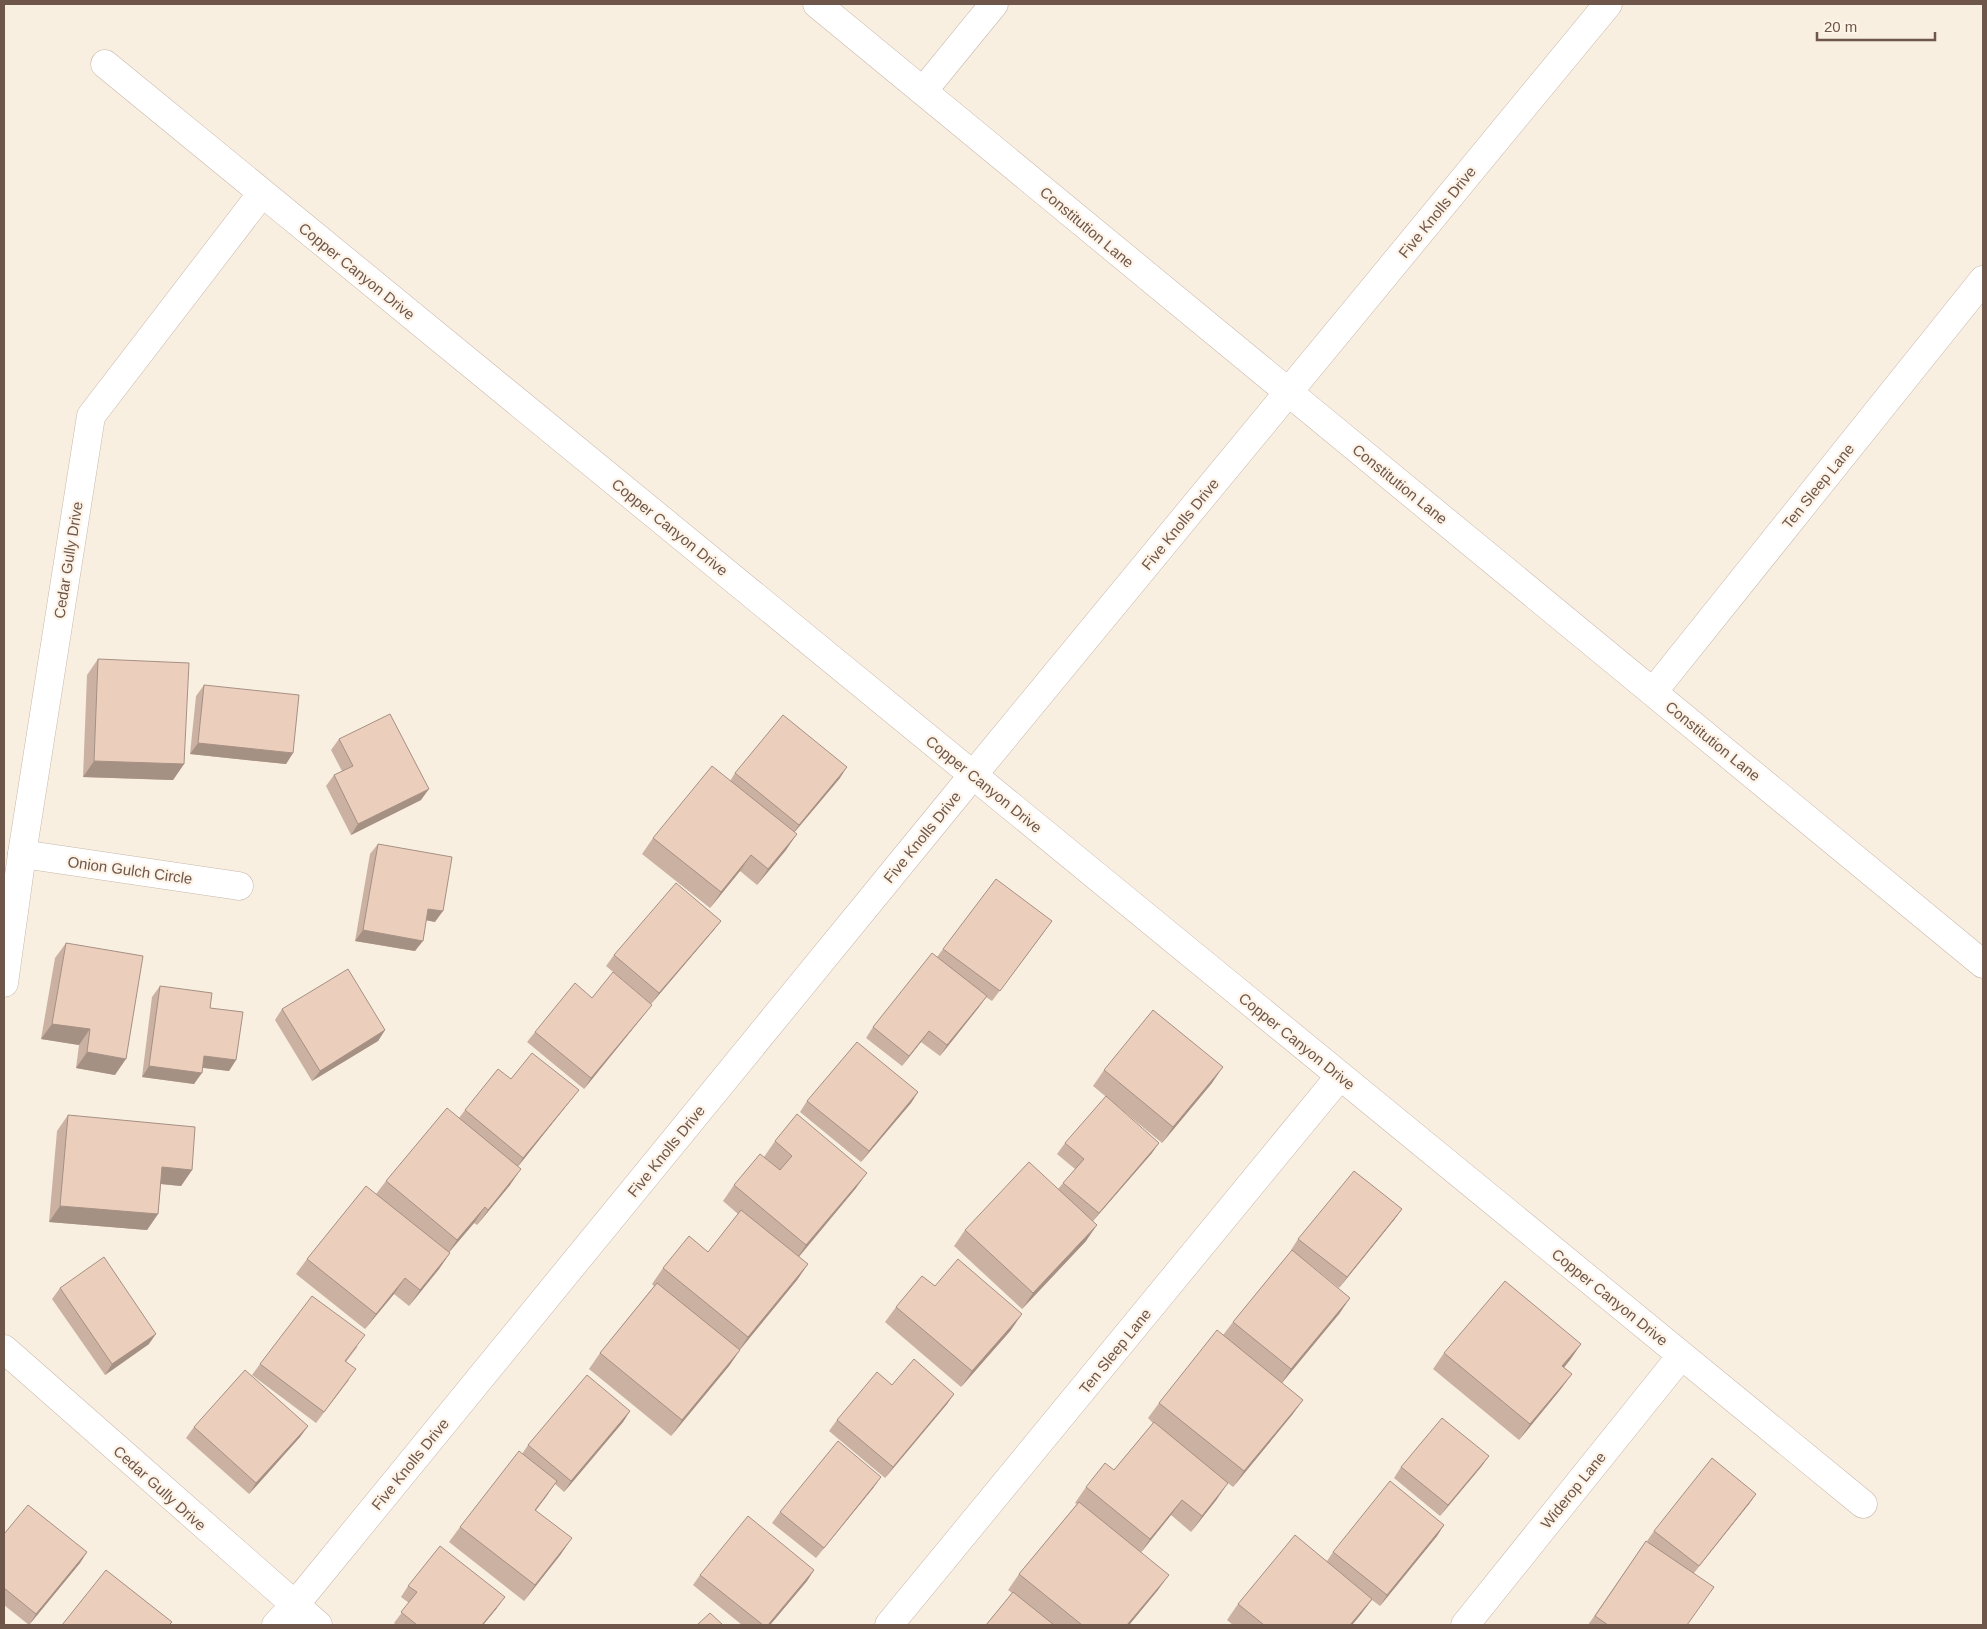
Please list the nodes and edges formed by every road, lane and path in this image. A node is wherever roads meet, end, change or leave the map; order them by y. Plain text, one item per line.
1 (817, 4) edge
2 (994, 4) edge
3 (1608, 4) edge
4 (105, 64) dead end
5 (923, 91) junction
6 (262, 193) junction
7 (1983, 280) edge
8 (1288, 393) junction
9 (1653, 692) junction
10 (973, 775) junction
11 (22, 854) junction
12 (238, 886) dead end
13 (1983, 964) edge
14 (4, 983) edge
15 (1340, 1076) junction
16 (4, 1349) edge
17 (1681, 1356) junction
18 (1863, 1504) dead end
19 (285, 1616) edge
20 (318, 1625) edge
21 (890, 1625) edge
22 (1465, 1625) edge

1 - 5 street, Constitution Lane
2 - 5 street
3 - 8 street, Five Knolls Drive
4 - 6 street, Copper Canyon Drive
5 - 8 street, Constitution Lane
6 - 10 street, Copper Canyon Drive
6 - 11 street, Cedar Gully Drive
7 - 9 street, Ten Sleep Lane
8 - 9 street, Constitution Lane
8 - 10 street, Five Knolls Drive
9 - 13 street, Constitution Lane
10 - 15 street, Copper Canyon Drive
10 - 19 street, Five Knolls Drive
11 - 12 street, Onion Gulch Circle
11 - 14 street, Cedar Gully Drive
15 - 17 street, Copper Canyon Drive
15 - 21 street, Ten Sleep Lane
16 - 19 street, Cedar Gully Drive
17 - 18 street, Copper Canyon Drive
17 - 22 street, Widerop Lane
19 - 20 street, Cedar Gully Drive

